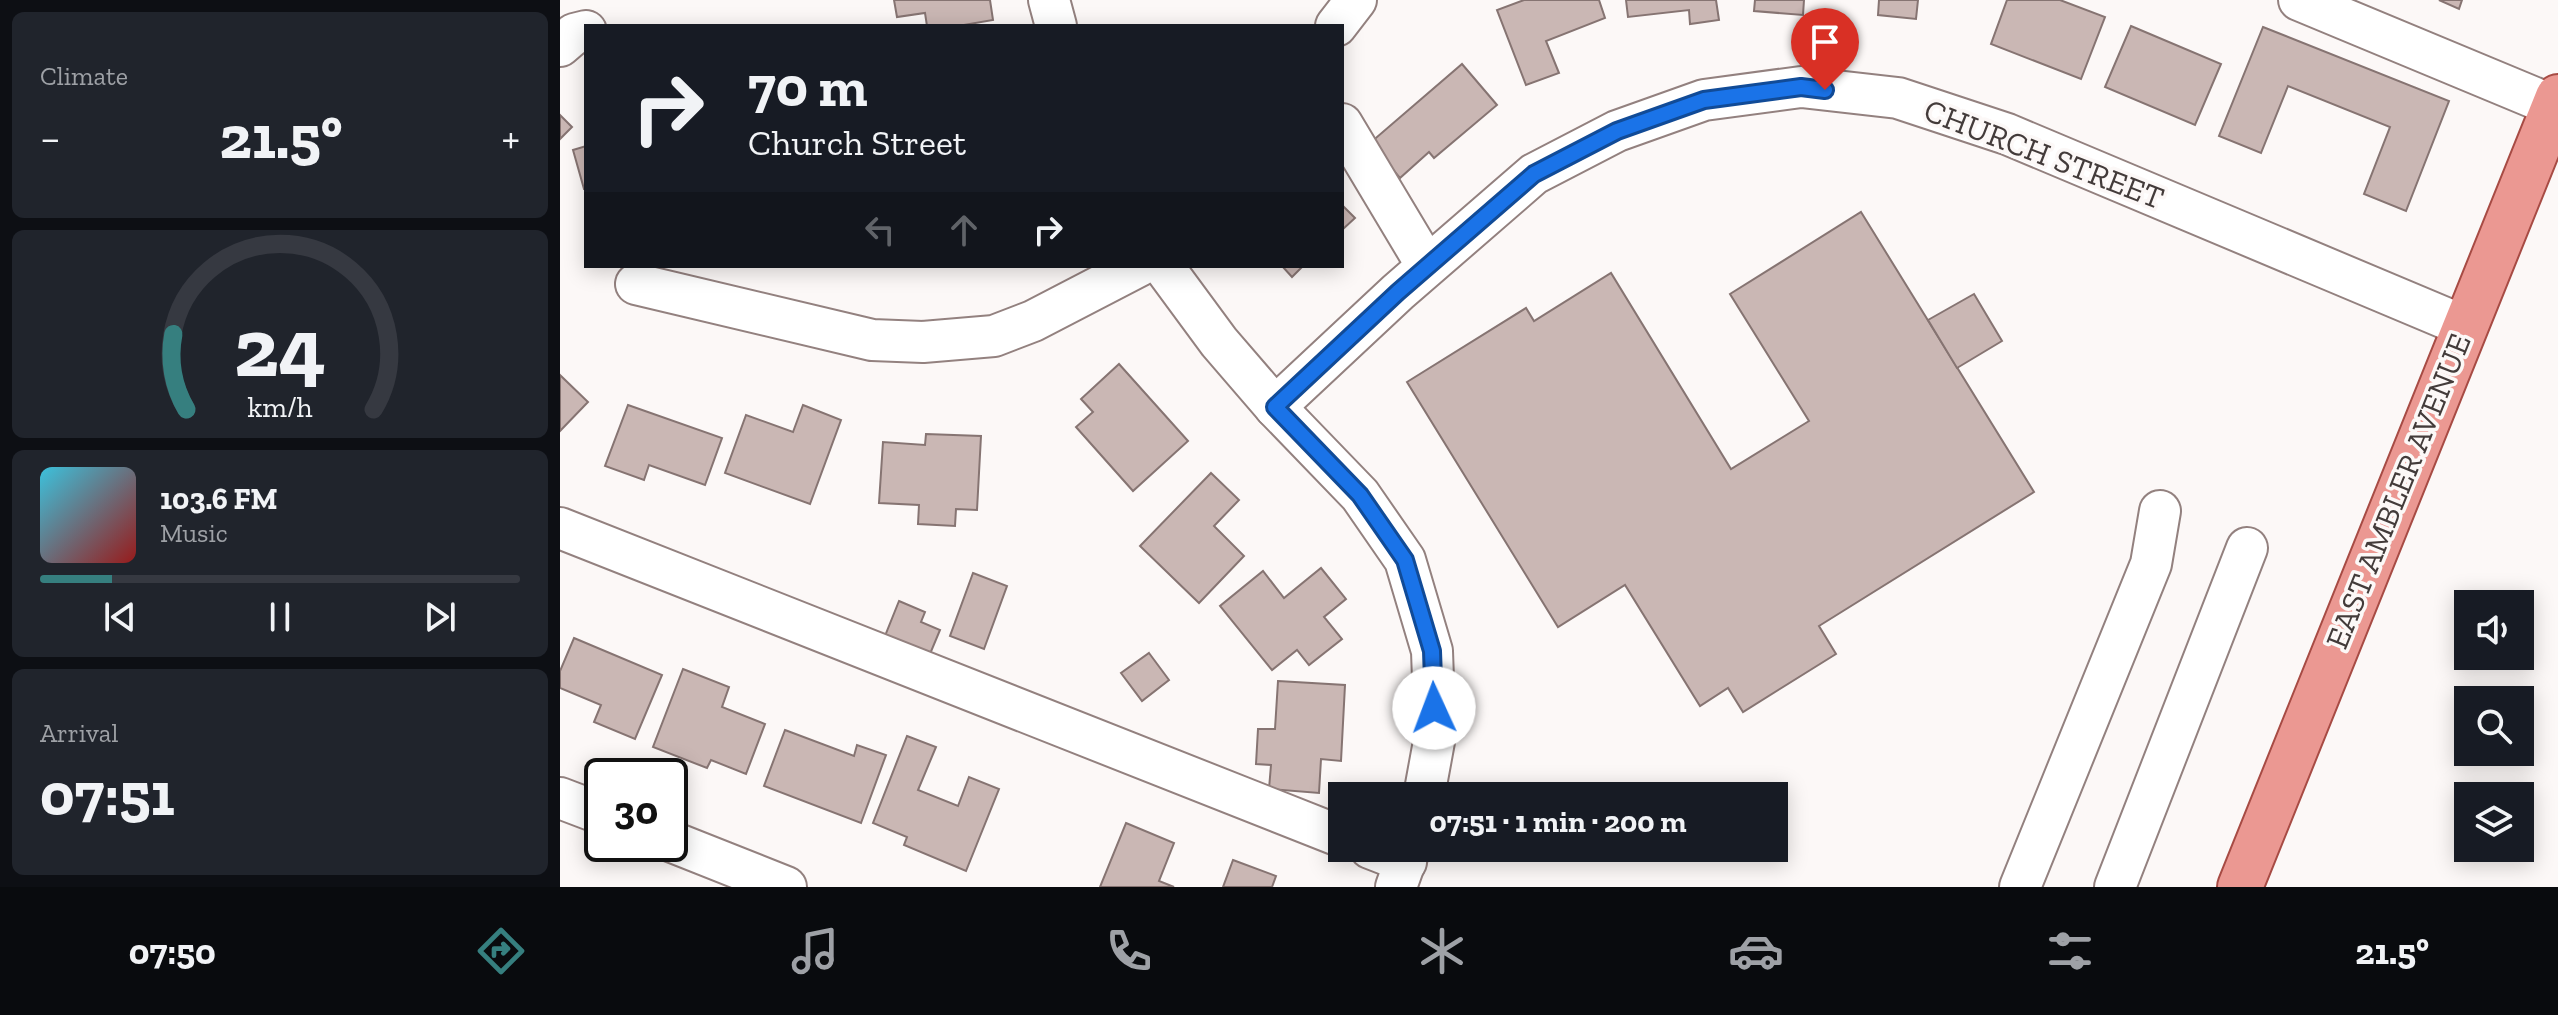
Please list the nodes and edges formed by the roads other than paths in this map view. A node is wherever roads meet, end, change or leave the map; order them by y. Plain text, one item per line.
1 (1049, 0) edge
2 (1356, 0) edge
3 (2299, 0) edge
4 (1055, 24) edge
5 (1338, 24) edge
6 (584, 32) edge
7 (560, 46) edge
8 (2556, 101) edge
9 (1344, 127) edge
10 (2547, 155) edge
11 (1427, 266) junction
12 (1135, 268) edge
13 (1164, 268) edge
14 (636, 284) dead end
15 (2464, 326) junction
16 (1275, 407) junction
17 (2160, 511) dead end
18 (560, 528) edge
19 (2247, 548) dead end
20 (1427, 782) edge
21 (560, 798) edge
22 (584, 807) edge
23 (1328, 831) edge
24 (688, 848) edge
25 (786, 887) edge
26 (2020, 887) edge
27 (2115, 887) edge
28 (2240, 887) edge

1 - 4 street
2 - 5 street
3 - 8 street
6 - 7 street
8 - 10 main road, EAST AMBLER AVENUE
9 - 11 street
10 - 15 main road, EAST AMBLER AVENUE
11 - 15 street, CHURCH STREET
11 - 16 street, CHURCH STREET
12 - 14 street
13 - 16 street
15 - 28 main road, EAST AMBLER AVENUE
16 - 20 street
17 - 26 street
18 - 23 street
19 - 27 street
21 - 22 street
24 - 25 street

